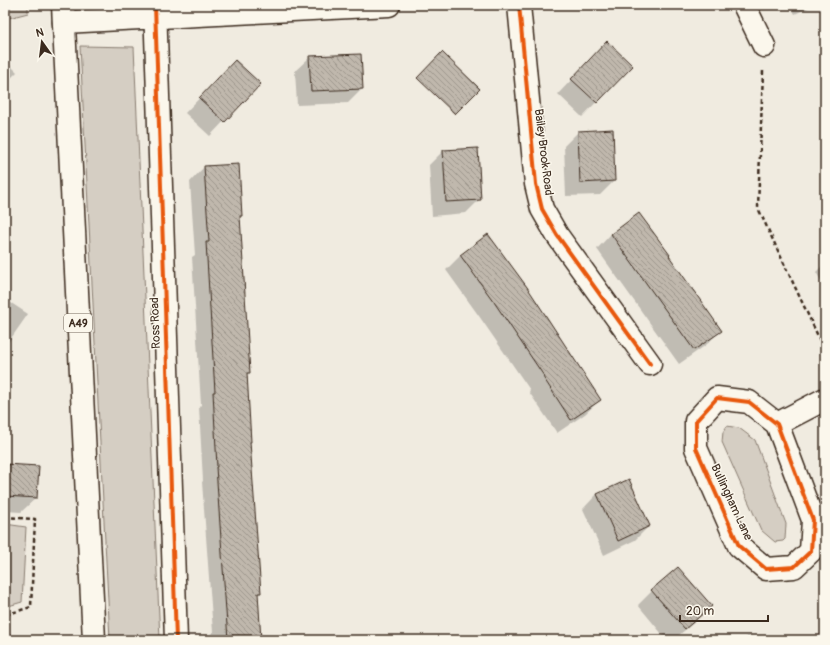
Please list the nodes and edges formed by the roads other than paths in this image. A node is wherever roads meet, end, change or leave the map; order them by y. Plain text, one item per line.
1 (389, 5) edge
2 (519, 5) edge
3 (744, 5) edge
4 (155, 11) edge
5 (63, 14) edge
6 (764, 46) road end
7 (650, 364) dead end
8 (825, 399) edge
9 (778, 424) junction
10 (94, 640) edge
11 (176, 640) edge

1 - 4 main road
2 - 7 main road, Bailey Brook Road
3 - 6 main road
4 - 5 main road
4 - 11 main road, Ross Road
5 - 10 main road, A49
8 - 9 main road
9 - 9 main road, Bullingham Lane

